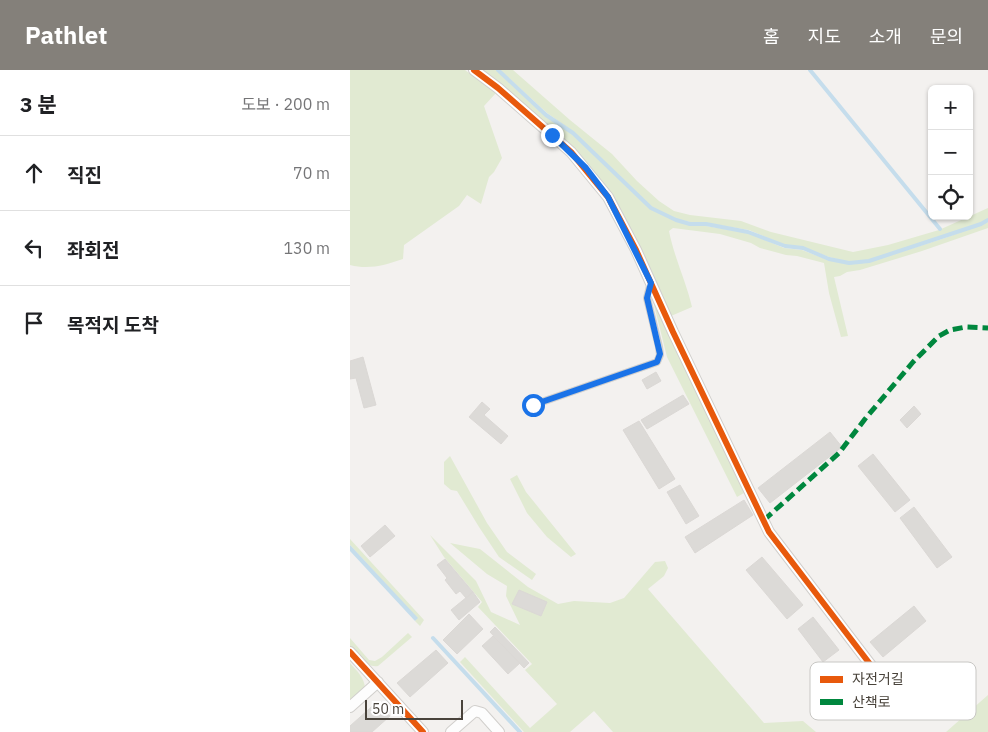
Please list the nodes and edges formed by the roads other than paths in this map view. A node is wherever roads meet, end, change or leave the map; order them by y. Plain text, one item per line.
1 (474, 70) edge
2 (651, 283) junction
3 (533, 405) dead end
4 (350, 652) edge
5 (868, 662) edge
6 (378, 682) junction
7 (350, 707) edge
8 (423, 732) edge
9 (451, 732) edge
10 (499, 732) edge

1 - 2 street
2 - 3 lane
2 - 5 street
4 - 6 street
6 - 7 street
6 - 8 street
9 - 10 street

